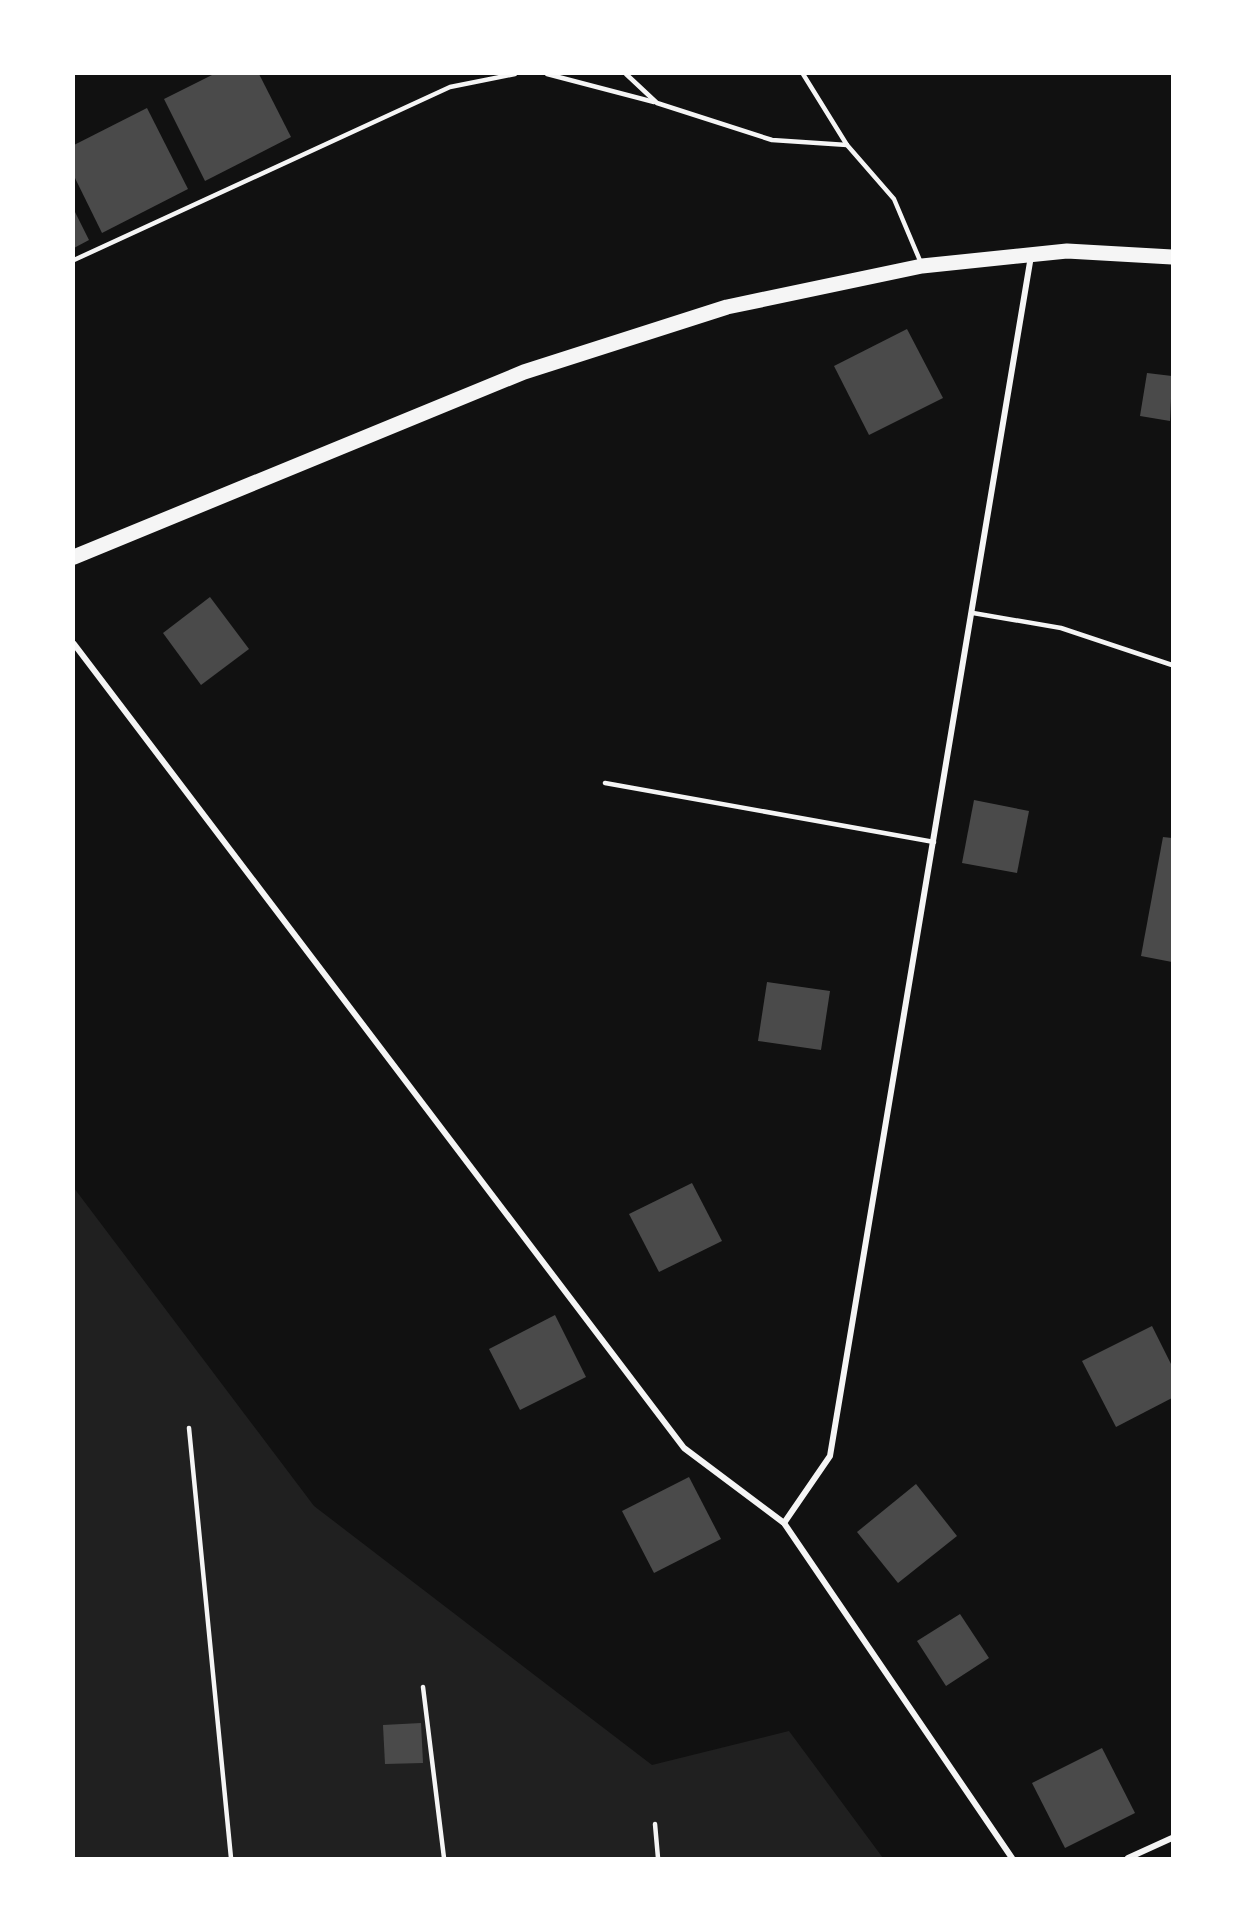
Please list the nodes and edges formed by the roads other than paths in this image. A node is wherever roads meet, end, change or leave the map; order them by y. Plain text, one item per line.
1 (515, 74) edge
2 (547, 74) edge
3 (626, 74) edge
4 (803, 74) edge
5 (657, 103) junction
6 (847, 145) junction
7 (1032, 255) junction
8 (1173, 257) edge
9 (74, 260) edge
10 (922, 266) junction
11 (74, 557) edge
12 (973, 613) junction
13 (74, 644) edge
14 (1173, 665) edge
15 (605, 783) dead end
16 (934, 842) junction
17 (189, 1428) dead end
18 (784, 1523) junction
19 (423, 1687) dead end
20 (655, 1824) dead end
21 (1173, 1838) edge
22 (231, 1858) edge
23 (444, 1858) edge
24 (658, 1858) edge
25 (1012, 1858) edge
26 (1128, 1858) edge

1 - 9 lane
2 - 5 lane
3 - 5 lane
4 - 6 lane
5 - 6 lane
6 - 10 lane
7 - 8 main road
7 - 10 main road
7 - 12 street
10 - 11 main road
12 - 14 lane
12 - 16 street
13 - 18 street
15 - 16 lane
16 - 18 street
17 - 22 lane
18 - 25 street
19 - 23 lane
20 - 24 lane
21 - 26 street

